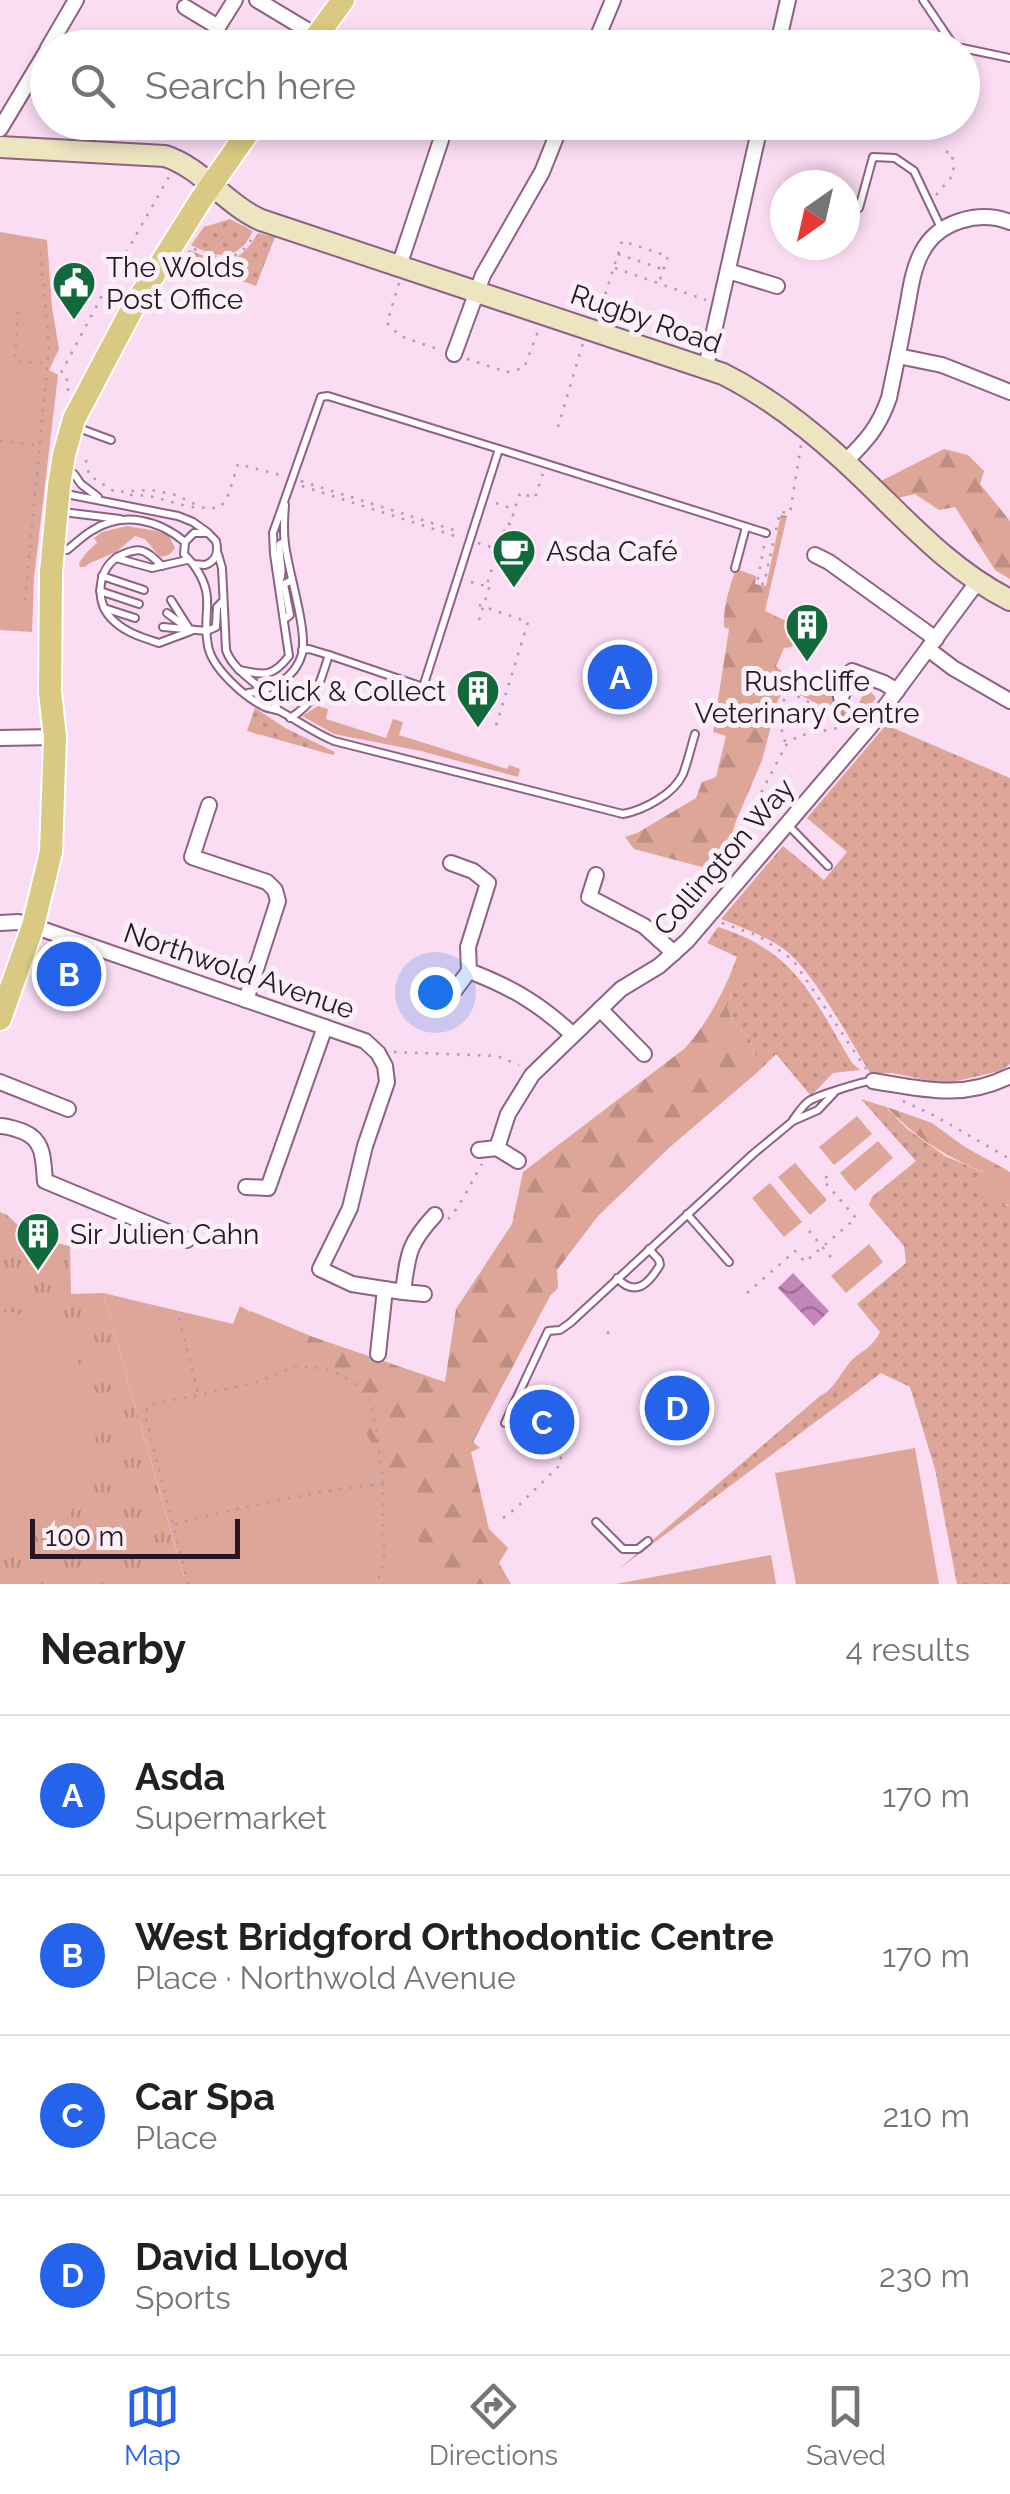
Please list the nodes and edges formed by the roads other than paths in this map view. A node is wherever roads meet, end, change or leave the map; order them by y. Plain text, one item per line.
1 (76, 0) edge
2 (235, 0) edge
3 (258, 0) edge
4 (342, 0) edge
5 (613, 0) edge
6 (788, 0) edge
7 (923, 0) edge
8 (185, 7) dead end
9 (58, 30) edge
10 (297, 30) edge
11 (321, 30) edge
12 (600, 30) edge
13 (781, 30) edge
14 (943, 30) edge
15 (980, 52) edge
16 (1010, 58) edge
17 (30, 78) edge
18 (0, 129) edge
19 (243, 140) edge
20 (441, 140) dead end
21 (555, 140) edge
22 (756, 140) edge
23 (0, 148) edge
24 (210, 186) junction
25 (860, 204) edge
26 (1010, 222) edge
27 (942, 230) junction
28 (399, 266) junction
29 (728, 271) junction
30 (777, 286) dead end
31 (476, 291) junction
32 (454, 354) dead end
33 (898, 356) junction
34 (706, 367) junction
35 (1010, 392) edge
36 (79, 394) junction
37 (84, 430) junction
38 (111, 440) dead end
39 (499, 449) junction
40 (845, 462) junction
41 (73, 489) junction
42 (103, 501) junction
43 (285, 504) junction
44 (126, 519) junction
45 (745, 531) junction
46 (208, 533) junction
47 (766, 533) dead end
48 (185, 542) junction
49 (284, 542) junction
50 (67, 550) junction
51 (217, 553) junction
52 (815, 556) dead end
53 (116, 558) junction
54 (190, 562) junction
55 (163, 567) junction
56 (735, 568) dead end
57 (102, 576) junction
58 (292, 580) junction
59 (978, 581) junction
60 (279, 584) junction
61 (144, 590) dead end
62 (100, 591) junction
63 (172, 600) dead end
64 (1010, 600) edge
65 (223, 601) junction
66 (139, 604) dead end
67 (104, 608) junction
68 (167, 613) dead end
69 (135, 618) dead end
70 (284, 619) junction
71 (163, 627) dead end
72 (190, 631) junction
73 (206, 631) junction
74 (932, 644) junction
75 (302, 650) junction
76 (330, 655) junction
77 (238, 670) junction
78 (264, 691) junction
79 (897, 691) junction
80 (246, 694) junction
81 (842, 697) dead end
82 (1010, 701) edge
83 (278, 710) junction
84 (290, 718) junction
85 (695, 734) dead end
86 (0, 738) edge
87 (54, 738) junction
88 (209, 805) dead end
89 (786, 824) junction
90 (450, 863) dead end
91 (828, 866) dead end
92 (596, 875) dead end
93 (0, 922) edge
94 (33, 926) junction
95 (674, 953) junction
96 (469, 971) junction
97 (455, 990) dead end
98 (246, 1000) junction
99 (600, 1009) junction
100 (0, 1019) edge
101 (325, 1027) junction
102 (572, 1034) junction
103 (644, 1054) dead end
104 (1010, 1076) edge
105 (873, 1081) joint
106 (0, 1082) edge
107 (68, 1109) dead end
108 (0, 1126) edge
109 (496, 1148) junction
110 (479, 1150) dead end
111 (518, 1162) dead end
112 (246, 1187) dead end
113 (686, 1214) junction
114 (434, 1215) road end
115 (187, 1240) dead end
116 (649, 1248) junction
117 (729, 1262) dead end
118 (320, 1269) junction
119 (618, 1278) junction
120 (312, 1287) dead end
121 (385, 1289) junction
122 (404, 1292) junction
123 (424, 1294) dead end
124 (378, 1354) dead end
125 (506, 1423) dead end
126 (596, 1522) dead end
127 (648, 1541) dead end

1 - 9 street
2 - 8 street
3 - 10 street
4 - 11 main road
5 - 12 street
6 - 13 street
7 - 14 lane
15 - 16 lane
17 - 18 street
19 - 24 main road
20 - 28 street
21 - 31 street
22 - 29 street
23 - 24 street, Rugby Road
24 - 28 street, Rugby Road
24 - 36 main road
25 - 27 lane
26 - 27 street
27 - 33 street
28 - 31 street, Rugby Road
29 - 30 street
29 - 34 street
31 - 32 street
31 - 34 street, Rugby Road
33 - 35 street
33 - 40 street
34 - 40 street, Rugby Road
36 - 37 main road
36 - 41 main road
37 - 38 lane
37 - 41 main road
39 - 43 lane
39 - 45 lane
39 - 76 lane
40 - 59 street, Rugby Road
41 - 42 lane
41 - 42 lane
41 - 44 lane
41 - 50 main road
41 - 87 main road
42 - 46 lane
43 - 49 lane
43 - 60 lane
44 - 48 lane
44 - 50 lane
45 - 47 lane
45 - 56 lane
46 - 48 lane
46 - 51 lane
48 - 54 lane
49 - 58 lane
49 - 60 lane
50 - 87 main road
51 - 54 lane
51 - 65 lane
52 - 74 street
53 - 55 lane
53 - 55 lane
53 - 57 lane
54 - 55 lane
54 - 73 lane
57 - 61 lane
57 - 62 lane
58 - 70 lane
58 - 75 lane
59 - 64 street, Rugby Road
59 - 74 street, Collington Way
60 - 70 lane
62 - 66 lane
62 - 67 lane
63 - 72 lane
65 - 73 lane
65 - 77 lane
67 - 69 lane
67 - 72 lane
68 - 72 lane
70 - 77 lane
71 - 72 lane
72 - 73 lane
73 - 80 lane
74 - 79 street, Collington Way
74 - 82 street
75 - 76 lane
75 - 78 lane
76 - 84 lane
77 - 78 lane
78 - 80 lane
78 - 83 lane
79 - 81 street
79 - 89 street, Collington Way
80 - 83 lane
83 - 84 lane
84 - 85 lane
86 - 87 street
87 - 94 main road
88 - 98 street
89 - 91 lane
89 - 95 street, Collington Way
90 - 96 street
92 - 95 street
93 - 94 street, Northwold Avenue
94 - 98 street, Northwold Avenue
94 - 100 main road
95 - 99 street, Collington Way
96 - 97 street
96 - 102 street
98 - 101 street, Northwold Avenue
99 - 102 street, Collington Way
99 - 103 street
101 - 112 street
101 - 118 street, Northwold Avenue
102 - 109 street, Collington Way
104 - 105 street
105 - 113 lane
106 - 107 street
108 - 115 street
109 - 110 street
109 - 111 street
113 - 116 lane
113 - 117 lane
114 - 122 street
116 - 119 lane
116 - 119 lane
118 - 120 street, Northwold Avenue
118 - 121 street
119 - 125 lane
121 - 122 street
121 - 124 street
122 - 123 street
126 - 127 lane

